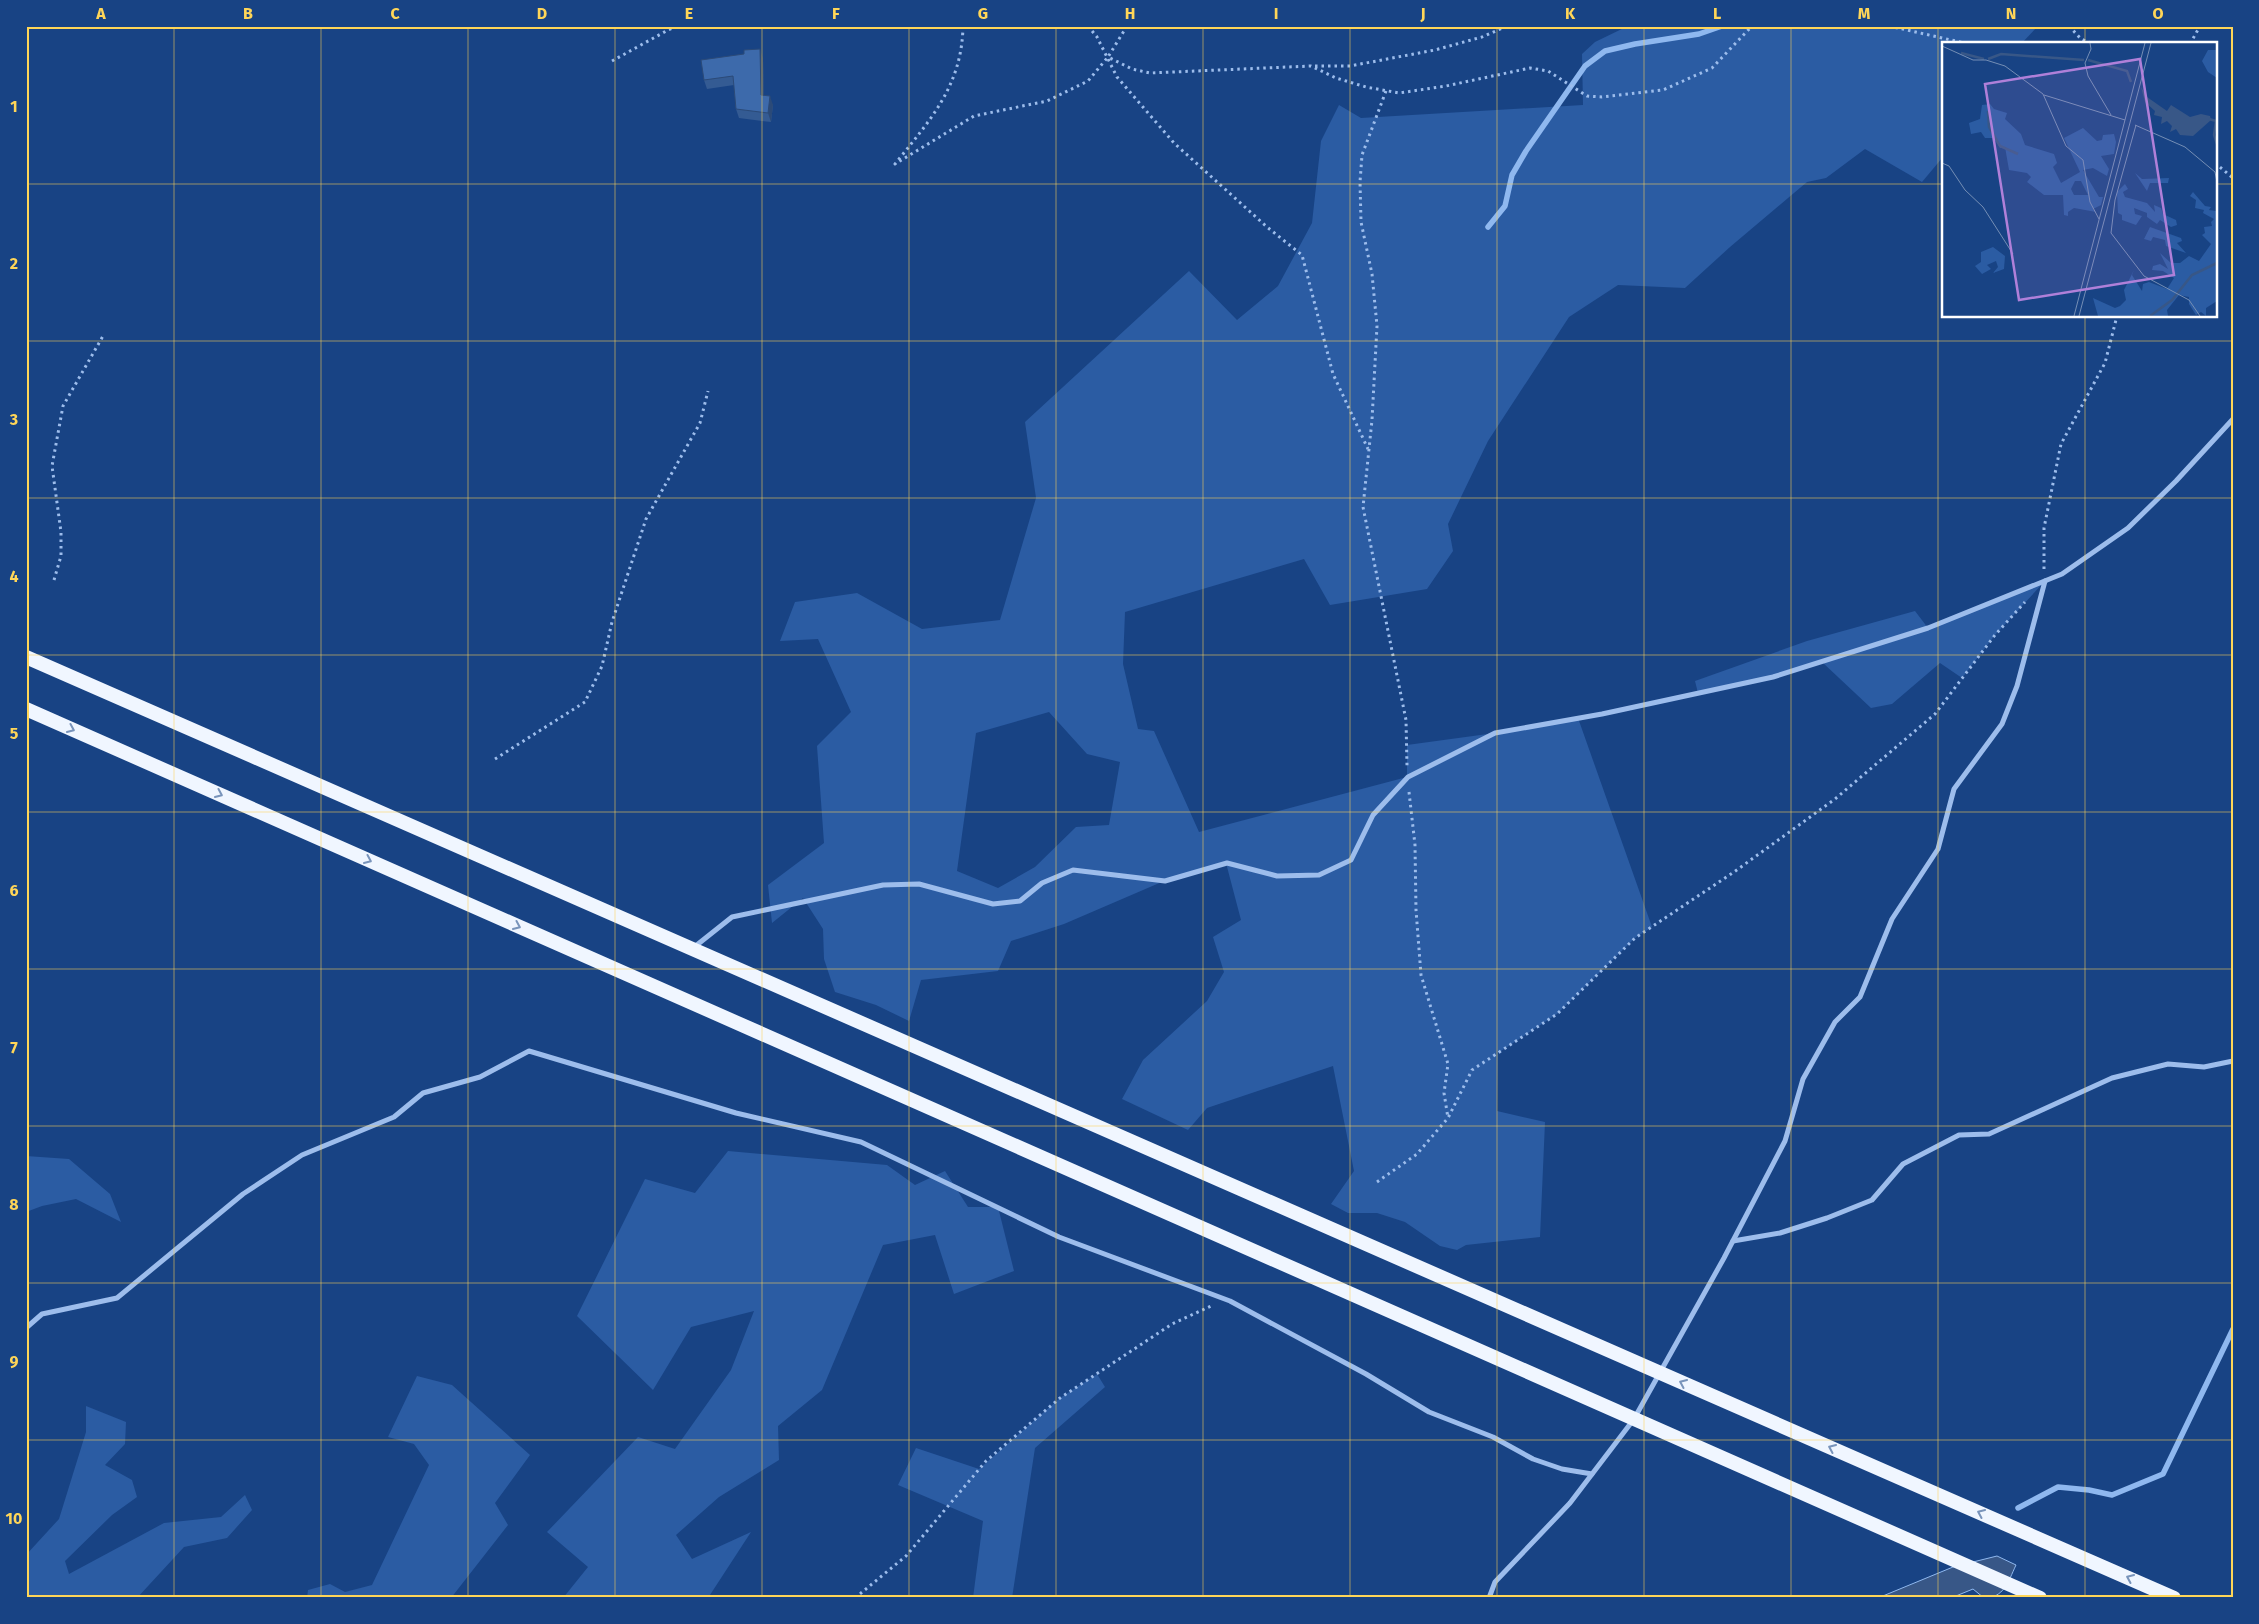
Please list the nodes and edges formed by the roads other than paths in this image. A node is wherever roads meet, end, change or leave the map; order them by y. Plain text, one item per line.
1 (2233, 419) edge
2 (2044, 581) junction
3 (26, 657) edge
4 (26, 709) edge
5 (693, 949) junction
6 (2233, 1061) edge
7 (1733, 1241) junction
8 (26, 1328) edge
9 (1661, 1373) junction
10 (1634, 1419) junction
11 (1592, 1474) junction
12 (1489, 1598) edge
13 (2040, 1598) edge
14 (2174, 1598) edge

1 - 2 street
2 - 5 street
2 - 7 street
3 - 5 highway
4 -> 10 highway
5 - 9 highway
6 - 7 street
7 - 9 street
8 - 11 street
9 - 10 street
14 -> 9 highway
10 - 11 street
10 - 13 highway
11 - 12 street

